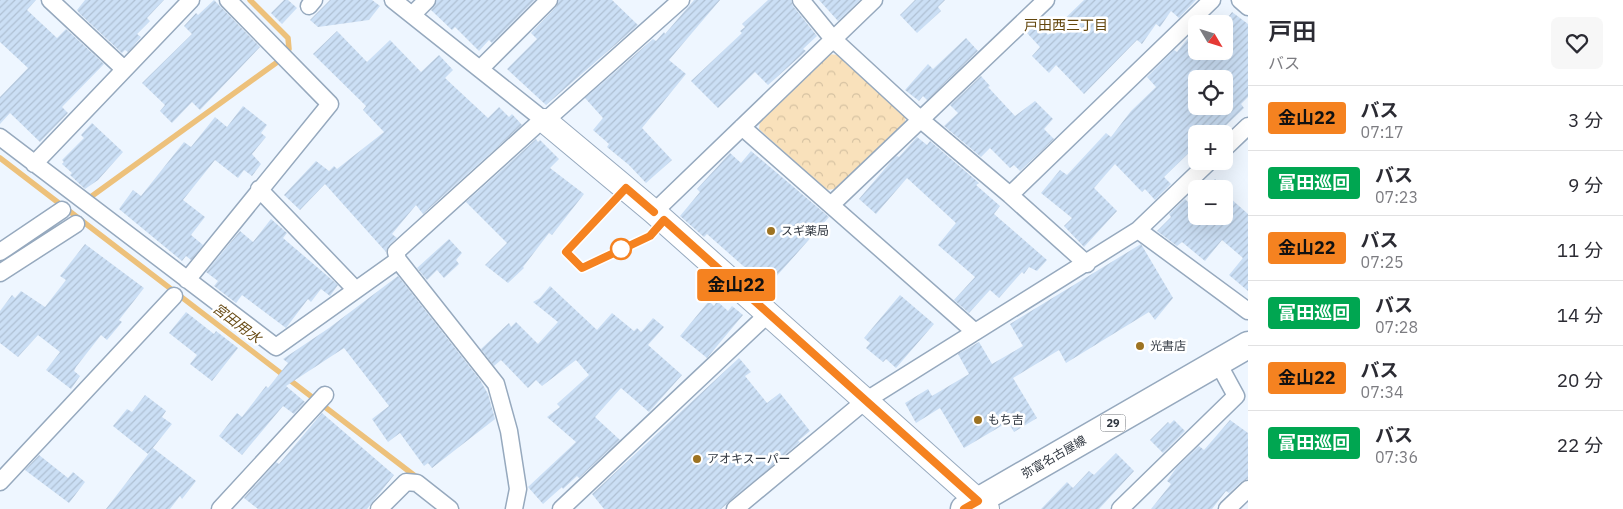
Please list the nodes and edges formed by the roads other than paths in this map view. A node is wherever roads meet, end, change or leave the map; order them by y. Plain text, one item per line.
1 (50, 0) edge
2 (191, 0) edge
3 (228, 0) edge
4 (393, 0) edge
5 (426, 0) edge
6 (549, 0) edge
7 (681, 0) edge
8 (801, 0) edge
9 (874, 0) edge
10 (1046, 0) edge
11 (1212, 0) edge
12 (1240, 0) edge
13 (1248, 7) edge
14 (412, 15) junction
15 (833, 39) junction
16 (124, 69) junction
17 (480, 69) junction
18 (544, 120) junction
19 (921, 120) junction
20 (1248, 126) edge
21 (742, 127) junction
22 (0, 137) edge
23 (1233, 140) edge
24 (34, 164) junction
25 (1201, 170) edge
26 (260, 189) junction
27 (1010, 194) junction
28 (832, 204) junction
29 (62, 210) dead end
30 (654, 212) junction
31 (76, 224) dead end
32 (1138, 230) junction
33 (0, 252) edge
34 (398, 260) junction
35 (1086, 264) junction
36 (0, 273) edge
37 (186, 280) junction
38 (356, 290) junction
39 (174, 296) dead end
40 (1248, 311) edge
41 (768, 314) junction
42 (975, 332) junction
43 (1248, 345) edge
44 (1218, 363) junction
45 (321, 400) dead end
46 (865, 402) junction
47 (0, 482) edge
48 (1248, 489) edge
49 (976, 506) edge
50 (220, 509) edge
51 (380, 509) edge
52 (450, 509) edge
53 (514, 509) edge
54 (561, 509) edge
55 (735, 509) edge
56 (1120, 509) edge
57 (1227, 509) edge

1 - 16 street
2 - 16 street
3 - 26 street
4 - 14 street
5 - 14 street
6 - 17 street
7 - 18 street
8 - 15 street
9 - 15 street
10 - 19 street
11 - 27 street
12 - 13 street
14 - 17 street
15 - 19 street
15 - 21 street
16 - 24 street
17 - 18 street
18 - 30 street
18 - 34 street
19 - 27 street
19 - 28 street
20 - 23 street
21 - 28 street
21 - 30 street
22 - 24 street
24 - 37 street
25 - 32 street
26 - 37 street
26 - 38 street
27 - 35 street
28 - 42 street
29 - 33 street
30 - 41 street
31 - 36 street
32 - 35 street
32 - 40 street
34 - 38 street
34 - 53 street
35 - 42 street
37 - 38 street
39 - 47 street
41 - 46 street
41 - 54 street
42 - 46 street
43 - 44 main road, 弥富名古屋線 / 29
44 - 49 main road, 弥富名古屋線 / 29
44 - 56 street
45 - 50 street
46 - 49 street
46 - 55 street
48 - 57 street
51 - 52 street

